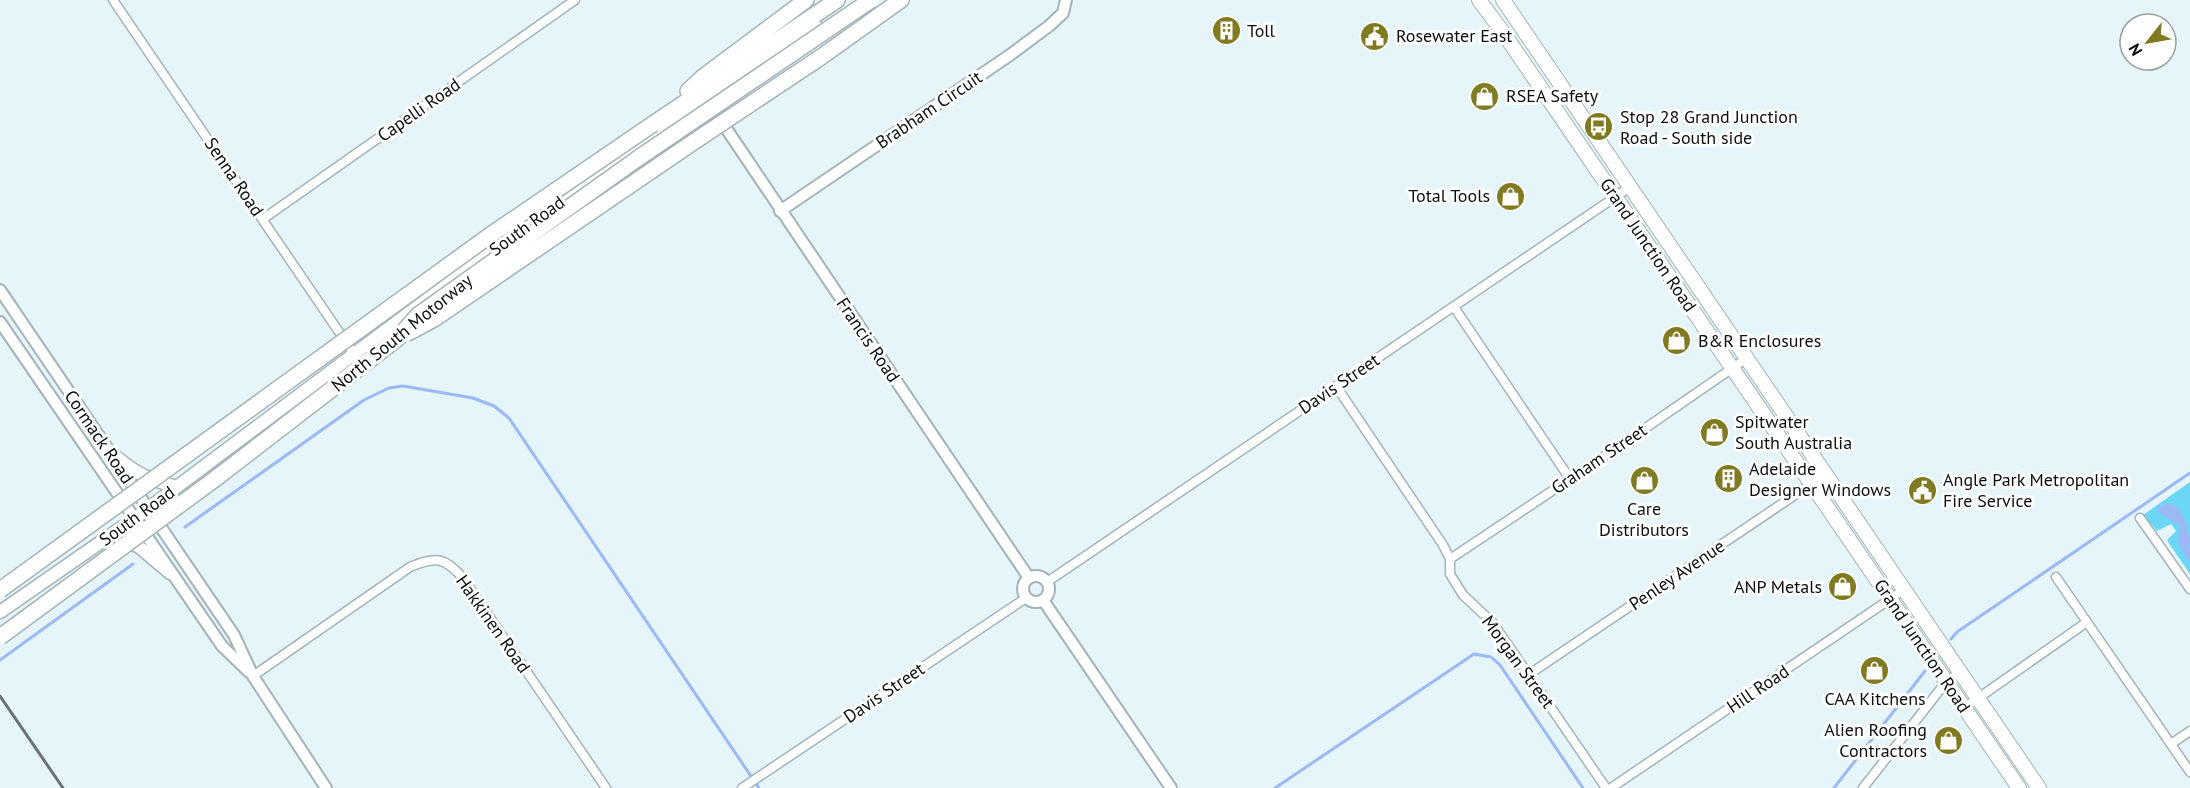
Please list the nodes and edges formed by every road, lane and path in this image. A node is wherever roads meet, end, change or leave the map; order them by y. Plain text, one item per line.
1 (113, 0) edge
2 (575, 0) edge
3 (806, 0) edge
4 (837, 0) edge
5 (858, 0) edge
6 (872, 0) edge
7 (901, 0) edge
8 (1066, 0) edge
9 (1479, 0) edge
10 (1503, 0) edge
11 (708, 101) junction
12 (653, 124) junction
13 (1630, 187) junction
14 (1615, 197) junction
15 (780, 211) junction
16 (263, 219) junction
17 (0, 290) edge
18 (1454, 307) junction
19 (0, 322) edge
20 (398, 338) junction
21 (354, 354) junction
22 (1747, 358) junction
23 (1732, 368) junction
24 (1336, 386) junction
25 (66, 389) junction
26 (51, 399) junction
27 (107, 450) junction
28 (1826, 474) junction
29 (1570, 479) junction
30 (1811, 484) junction
31 (177, 487) junction
32 (147, 509) junction
33 (2140, 518) dead end
34 (134, 519) junction
35 (108, 537) junction
36 (1450, 559) junction
37 (170, 573) junction
38 (1029, 578) junction
39 (2056, 578) dead end
40 (1047, 582) junction
41 (2190, 589) edge
42 (0, 590) edge
43 (1905, 590) junction
44 (1026, 598) junction
45 (1890, 599) junction
46 (1043, 600) junction
47 (0, 612) edge
48 (2087, 622) junction
49 (0, 637) edge
50 (1960, 672) junction
51 (1528, 675) junction
52 (253, 676) junction
53 (1946, 682) junction
54 (1978, 698) junction
55 (1964, 708) junction
56 (2190, 731) edge
57 (2171, 744) junction
58 (2190, 772) edge
59 (2035, 787) edge
60 (326, 788) edge
61 (606, 788) edge
62 (743, 788) edge
63 (1171, 788) edge
64 (1606, 788) edge
65 (1611, 788) edge
66 (1863, 788) edge
67 (2019, 788) edge

1 - 16 street, Senna Road
2 - 16 street, Capelli Road
3 - 12 highway
4 - 12 highway, North South Motorway
5 - 11 main road, South Road
6 - 20 highway, North South Motorway, bridge
7 - 20 highway, bridge
8 - 15 street, Brabham Circuit
9 - 14 highway, Grand Junction Road
10 - 13 highway, Grand Junction Road
11 - 15 street, Francis Road
11 - 21 main road, South Road
12 - 42 highway, North South Motorway, bridge
13 - 14 street, Davis Street
13 - 22 highway, Grand Junction Road
14 - 18 street, Davis Street
14 - 23 highway, Grand Junction Road
15 - 38 street, Francis Road
16 - 21 street, Senna Road
17 - 25 street, Cormack Road
18 - 24 street, Davis Street
18 - 29 street
19 - 26 street, Cormack Road
20 - 49 highway, North South Motorway, bridge
21 - 31 main road, South Road
22 - 23 street, Graham Street
22 - 28 highway, Grand Junction Road
23 - 29 street, Graham Street
23 - 30 highway, Grand Junction Road
24 - 36 street, Morgan Street
24 - 40 street, Davis Street
25 - 26 street
25 - 27 street, Cormack Road
26 - 34 street, Cormack Road
27 - 31 main road
27 - 32 street, Cormack Road
28 - 30 street, Penley Avenue
28 - 43 highway, Grand Junction Road
29 - 36 street, Graham Street
30 - 45 highway, Grand Junction Road
30 - 51 street, Penley Avenue
31 - 32 main road, South Road
32 - 34 main road, South Road
32 - 52 street, Cormack Road
33 - 41 street
34 - 35 main road, South Road
34 - 37 street, Cormack Road
35 - 37 main road
35 - 47 main road, South Road
36 - 51 street, Morgan Street
37 - 52 street, Cormack Road
38 - 40 street
38 - 44 street
39 - 48 street
40 - 46 street
43 - 45 street, Hill Road
43 - 50 highway, Grand Junction Road
44 - 46 street
44 - 62 street, Davis Street
45 - 53 highway, Grand Junction Road
45 - 65 street, Hill Road
46 - 63 street
48 - 54 street
48 - 57 street
50 - 53 street
50 - 54 highway, Grand Junction Road
51 - 64 street, Morgan Street
52 - 60 street, Cormack Road
52 - 61 street, Hakkinen Road
53 - 55 highway, Grand Junction Road
53 - 66 street
54 - 55 street
54 - 59 highway, Grand Junction Road
55 - 67 highway, Grand Junction Road
56 - 57 street
57 - 58 street

